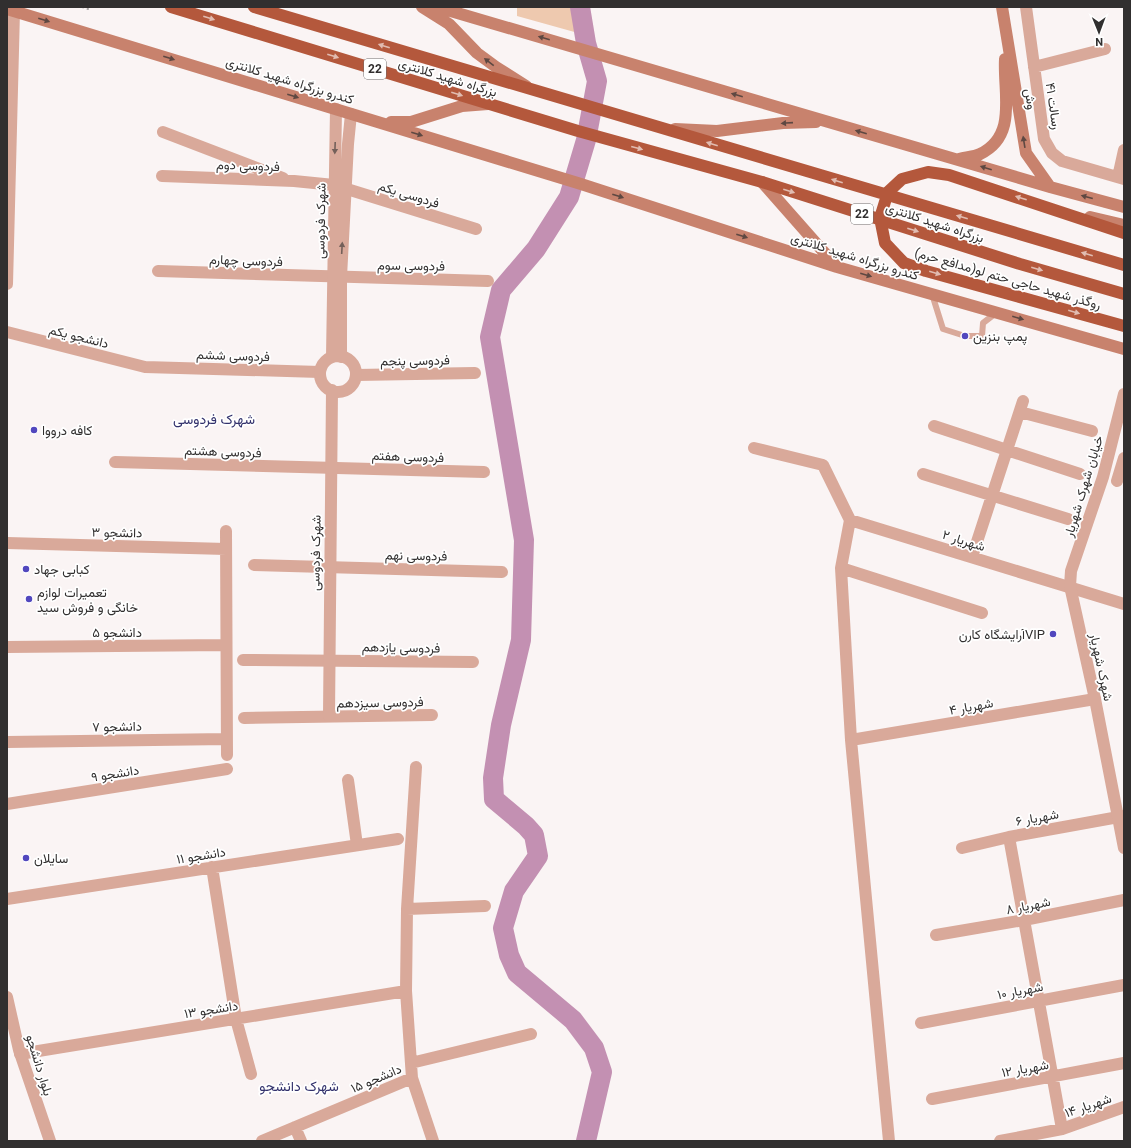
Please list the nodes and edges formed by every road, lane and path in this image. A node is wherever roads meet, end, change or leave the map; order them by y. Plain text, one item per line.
1 (82, 7) edge
2 (171, 7) edge
3 (254, 7) edge
4 (422, 7) edge
5 (437, 7) edge
6 (1002, 7) edge
7 (1026, 7) edge
8 (88, 8) edge
9 (10, 10) edge
10 (1007, 34) junction
11 (1105, 49) dead end
12 (1034, 67) junction
13 (534, 91) junction
14 (489, 104) junction
15 (336, 109) junction
16 (351, 114) junction
17 (826, 121) junction
18 (376, 122) junction
19 (662, 129) junction
20 (163, 132) dead end
21 (1124, 150) edge
22 (956, 159) junction
23 (162, 176) dead end
24 (1121, 178) edge
25 (294, 181) junction
26 (762, 182) junction
27 (334, 185) junction
28 (1050, 187) junction
29 (346, 189) junction
30 (1047, 207) junction
31 (1124, 207) edge
32 (1124, 225) edge
33 (476, 229) dead end
34 (1124, 232) edge
35 (1124, 265) edge
36 (837, 267) junction
37 (158, 271) dead end
38 (337, 277) junction
39 (488, 281) dead end
40 (7, 284) edge
41 (932, 294) junction
42 (1124, 294) edge
43 (997, 312) junction
44 (1124, 326) edge
45 (7, 332) edge
46 (1124, 349) edge
47 (336, 357) junction
48 (145, 367) joint
49 (320, 372) junction
50 (475, 373) dead end
51 (356, 375) junction
52 (334, 391) junction
53 (1124, 394) edge
54 (934, 426) dead end
55 (1092, 431) dead end
56 (754, 448) dead end
57 (1007, 451) junction
58 (1124, 458) edge
59 (115, 462) dead end
60 (334, 468) junction
61 (484, 472) dead end
62 (923, 474) dead end
63 (1080, 474) dead end
64 (1103, 477) junction
65 (1121, 482) edge
66 (992, 496) junction
67 (1068, 519) dead end
68 (850, 520) junction
69 (226, 531) dead end
70 (7, 543) edge
71 (226, 549) junction
72 (972, 557) junction
73 (254, 565) dead end
74 (332, 567) junction
75 (841, 568) junction
76 (502, 572) dead end
77 (1070, 586) junction
78 (1124, 604) edge
79 (982, 613) dead end
80 (226, 645) junction
81 (7, 646) edge
82 (243, 660) dead end
83 (332, 661) junction
84 (473, 662) dead end
85 (1095, 699) junction
86 (432, 715) dead end
87 (332, 716) junction
88 (244, 718) dead end
89 (226, 739) junction
90 (851, 740) junction
91 (7, 742) edge
92 (227, 755) dead end
93 (416, 767) dead end
94 (227, 769) dead end
95 (348, 780) dead end
96 (7, 804) edge
97 (1121, 817) edge
98 (1009, 837) junction
99 (398, 839) dead end
100 (357, 845) junction
101 (962, 848) dead end
102 (1124, 848) edge
103 (212, 868) junction
104 (7, 899) edge
105 (1124, 900) edge
106 (485, 906) dead end
107 (407, 909) junction
108 (1024, 920) junction
109 (936, 935) dead end
110 (1124, 985) edge
111 (406, 991) junction
112 (7, 997) edge
113 (1039, 1000) junction
114 (236, 1019) junction
115 (921, 1023) dead end
116 (531, 1034) dead end
117 (20, 1054) junction
118 (412, 1063) junction
119 (1124, 1063) edge
120 (251, 1074) dead end
121 (412, 1078) junction
122 (1053, 1078) junction
123 (932, 1099) dead end
124 (1124, 1107) edge
125 (295, 1127) junction
126 (1062, 1129) junction
127 (50, 1141) edge
128 (262, 1141) edge
129 (301, 1141) edge
130 (433, 1141) edge
131 (889, 1141) edge
132 (1000, 1141) edge

1 - 8 path
2 -> 14 highway, بزرگراه شهید کلانتری / 22
13 -> 3 highway, بزرگراه شهید کلانتری / 22
13 -> 4 main road
17 -> 5 main road
6 - 10 main road, وش
7 - 12 street, ۴۱ رسالت
9 -> 15 main road, کندرو بزرگراه شهید کلانتری
9 - 40 street
10 - 22 main road
28 -> 10 main road, وش
11 - 12 street
12 - 24 street, ۴۱ رسالت
13 - 19 highway, بزرگراه شهید کلانتری / 22
14 - 18 main road
14 -> 26 highway, بزرگراه شهید کلانتری / 22
15 - 16 main road, کندرو بزرگراه شهید کلانتری
15 -> 27 street, شهرک فردوسی
16 - 18 main road, کندرو بزرگراه شهید کلانتری
16 - 29 street, شهرک فردوسی
17 -> 19 main road
22 -> 17 main road
18 -> 36 main road, کندرو بزرگراه شهید کلانتری
35 -> 19 highway, بزرگراه شهید کلانتری / 22
20 - 25 street
21 - 24 street
28 -> 22 main road
23 - 25 street, فردوسی دوم
25 - 27 street, فردوسی دوم
26 - 36 main road
26 -> 42 highway, بزرگراه شهید کلانتری / 22
27 - 29 street, فردوسی یکم
27 - 38 street, شهرک فردوسی
31 -> 28 main road
29 - 33 street, فردوسی یکم
38 -> 29 street, شهرک فردوسی
30 - 32 main road
30 - 34 highway, روگذر شهید حاجی حتم لو(مدافع حرم)
30 -> 44 highway, روگذر شهید حاجی حتم لو(مدافع حرم)
36 -> 41 main road, کندرو بزرگراه شهید کلانتری
37 - 38 street, فردوسی چهارم
38 - 39 street, فردوسی سوم
38 - 47 street, شهرک فردوسی
41 - 43 main road, کندرو بزرگراه شهید کلانتری
41 - 43 lane
43 -> 46 main road, کندرو بزرگراه شهید کلانتری
45 - 48 street, دانشجو یکم
47 - 49 street
47 - 51 street
48 - 49 street, فردوسی ششم
49 - 52 street
50 - 51 street, فردوسی پنجم
51 - 52 street
52 - 60 street, شهرک فردوسی
53 - 64 street, خیابان شهرک شهریار
54 - 57 street
55 - 57 street
56 - 68 street
57 - 63 street
57 - 66 street
58 - 65 street
59 - 60 street, فردوسی هشتم
60 - 61 street, فردوسی هفتم
60 - 74 street, شهرک فردوسی
62 - 66 street
64 - 65 street
64 - 77 street, خیابان شهرک شهریار
66 - 67 street
66 - 72 street
68 - 72 street, ۲ شهریار
68 - 75 street
69 - 71 street
70 - 71 street, دانشجو ۳
71 - 80 street
72 - 77 street, ۲ شهریار
73 - 74 street, فردوسی نهم
74 - 76 street, فردوسی نهم
74 - 83 street, شهرک فردوسی
75 - 79 street
75 - 90 street
77 - 78 street, ۲ شهریار
77 - 85 street, شهرک شهریار
80 - 81 street, دانشجو ۵
80 - 89 street
82 - 83 street, فردوسی یازدهم
83 - 84 street, فردوسی یازدهم
83 - 87 street, شهرک فردوسی
85 - 90 street, شهریار ۴
85 - 97 street, شهرک شهریار
86 - 87 street, فردوسی سیزدهم
87 - 88 street, فردوسی سیزدهم
89 - 91 street, دانشجو ۷
89 - 92 street
90 - 131 street
93 - 107 street
94 - 96 street, دانشجو ۹
95 - 100 street
97 - 98 street, شهریار ۶
97 - 102 street, شهرک شهریار
98 - 101 street, شهریار ۶
98 - 108 street
99 - 100 street, دانشجو ۱۱
100 - 103 street, دانشجو ۱۱
103 - 104 street, دانشجو ۱۱
103 - 114 street
105 - 108 street, شهریار ۸
106 - 107 street
107 - 111 street
108 - 109 street, شهریار ۸
108 - 113 street
110 - 113 street, شهریار ۱۰
111 - 114 street, دانشجو ۱۳
111 - 118 street
112 - 117 street, بلوار دانشجو
113 - 115 street, شهریار ۱۰
113 - 122 street
114 - 117 street, دانشجو ۱۳
114 - 120 street
116 - 118 street
117 - 127 street, بلوار دانشجو
118 - 121 street
119 - 122 street, شهریار ۱۲
121 - 125 street, دانشجو ۱۵
121 - 130 street
122 - 123 street, شهریار ۱۲
122 - 126 street
124 - 126 street, شهریار ۱۴
125 - 128 street, دانشجو ۱۵
125 - 129 street
126 - 132 street, شهریار ۱۴

